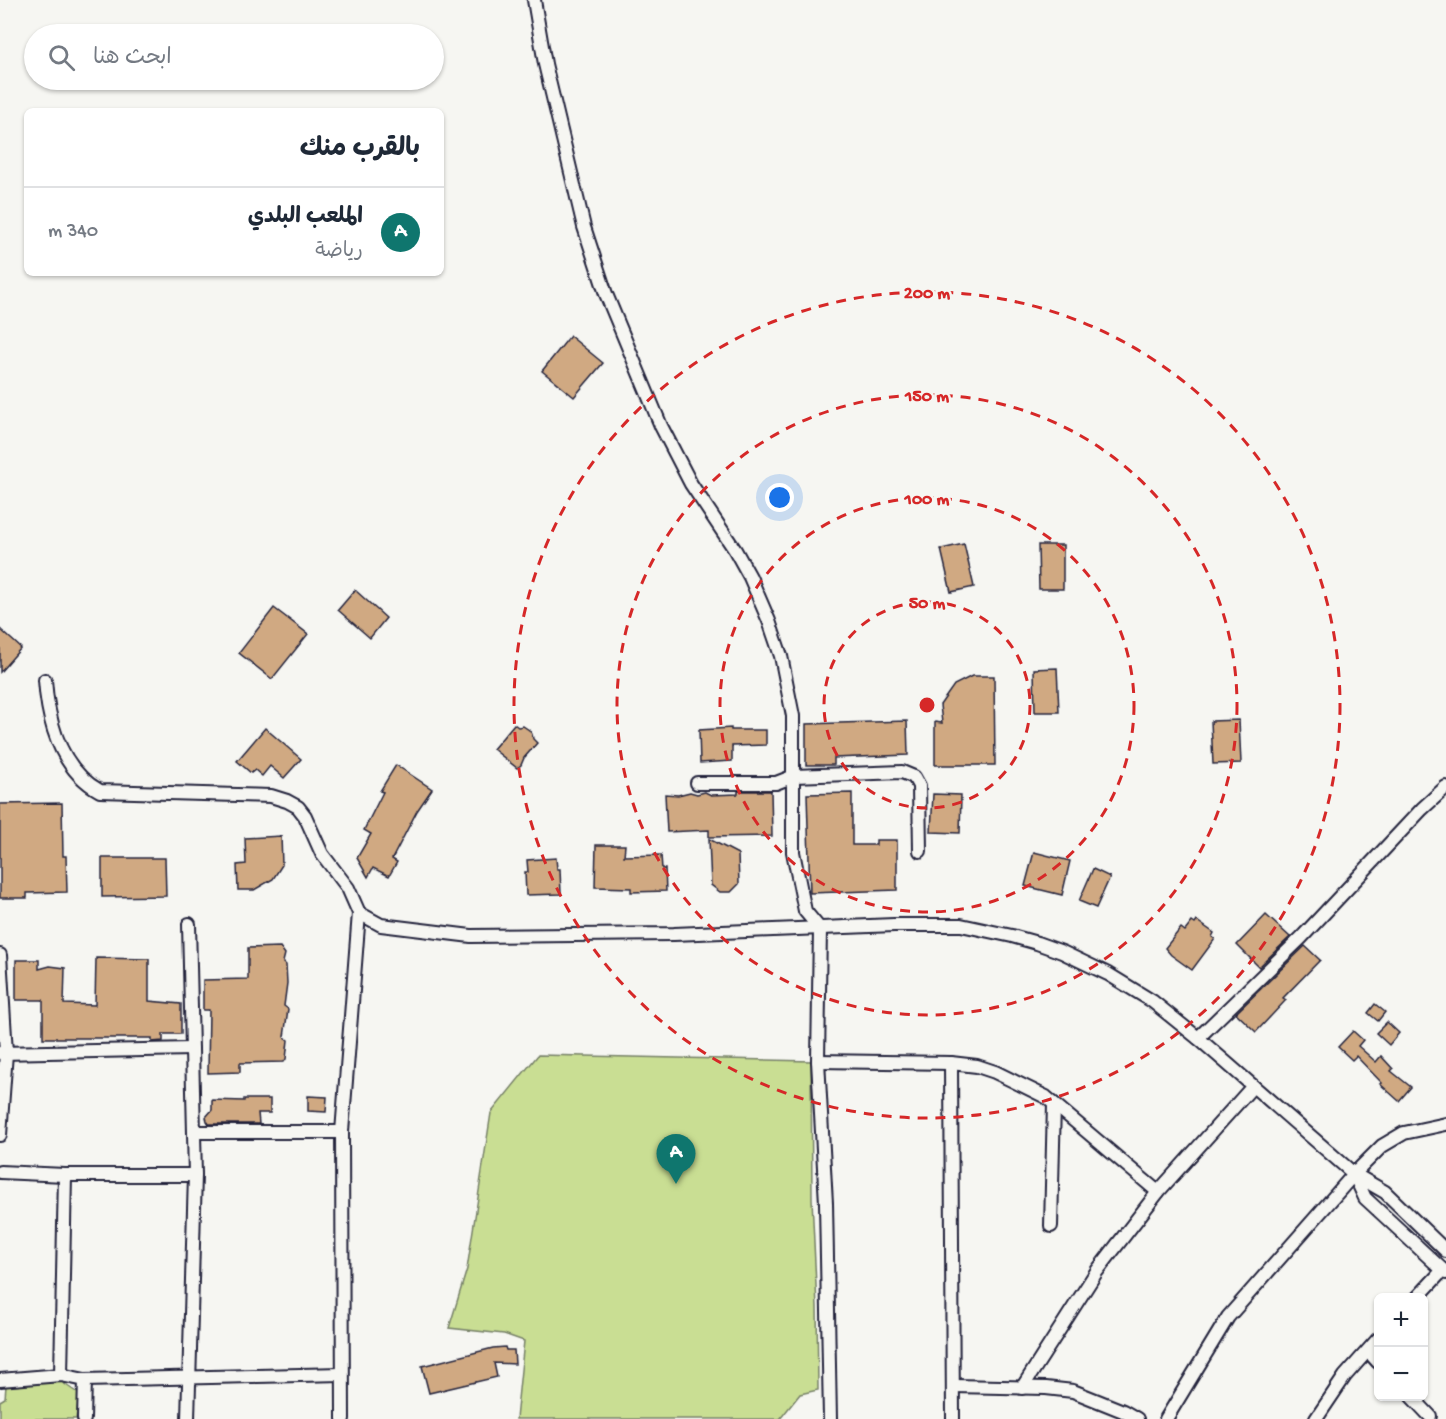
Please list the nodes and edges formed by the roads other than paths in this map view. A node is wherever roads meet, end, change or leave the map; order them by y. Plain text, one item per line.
1 (534, 0) edge
2 (45, 680) dead end
3 (794, 776) junction
4 (697, 783) dead end
5 (1446, 788) edge
6 (920, 852) dead end
7 (359, 913) junction
8 (189, 924) dead end
9 (820, 929) junction
10 (0, 955) edge
11 (1198, 1038) junction
12 (192, 1049) junction
13 (3, 1053) edge
14 (819, 1061) junction
15 (951, 1063) junction
16 (1253, 1086) junction
17 (1054, 1104) junction
18 (1446, 1124) edge
19 (194, 1132) junction
20 (342, 1132) junction
21 (0, 1135) edge
22 (0, 1172) edge
23 (1354, 1174) junction
24 (65, 1175) junction
25 (195, 1175) junction
26 (1158, 1192) junction
27 (1051, 1226) dead end
28 (1446, 1251) edge
29 (1444, 1271) edge
30 (1422, 1293) edge
31 (1374, 1344) edge
32 (1368, 1351) junction
33 (1374, 1358) edge
34 (342, 1374) junction
35 (61, 1375) junction
36 (189, 1378) junction
37 (0, 1380) edge
38 (85, 1380) junction
39 (953, 1386) junction
40 (1022, 1388) junction
41 (1415, 1401) edge
42 (1430, 1418) edge
43 (84, 1419) edge
44 (188, 1419) edge
45 (343, 1419) edge
46 (830, 1419) edge
47 (953, 1419) edge
48 (1137, 1419) edge
49 (1166, 1419) edge
50 (1316, 1419) edge

1 - 3 street
2 - 7 street
3 - 4 street
3 - 6 street
3 - 9 street
5 - 11 street
7 - 9 street
7 - 20 street
8 - 12 street
9 - 11 street
9 - 14 street
10 - 13 street
11 - 16 street
12 - 13 street
12 - 19 street
13 - 21 street
14 - 15 street
14 - 46 street
15 - 17 street
15 - 39 street
16 - 23 street
16 - 26 street
17 - 26 street
17 - 27 street
18 - 23 street
19 - 20 street
19 - 25 street
20 - 34 street
22 - 24 street
23 - 28 street
23 - 29 street
23 - 49 street
24 - 25 street
24 - 35 street
25 - 36 street
26 - 40 street
29 - 30 street
31 - 32 street
32 - 33 street
32 - 50 street
34 - 36 street
34 - 45 street
35 - 37 street
35 - 38 street
36 - 38 street
36 - 44 street
38 - 43 street
39 - 40 street
39 - 47 street
40 - 48 street
41 - 42 street

